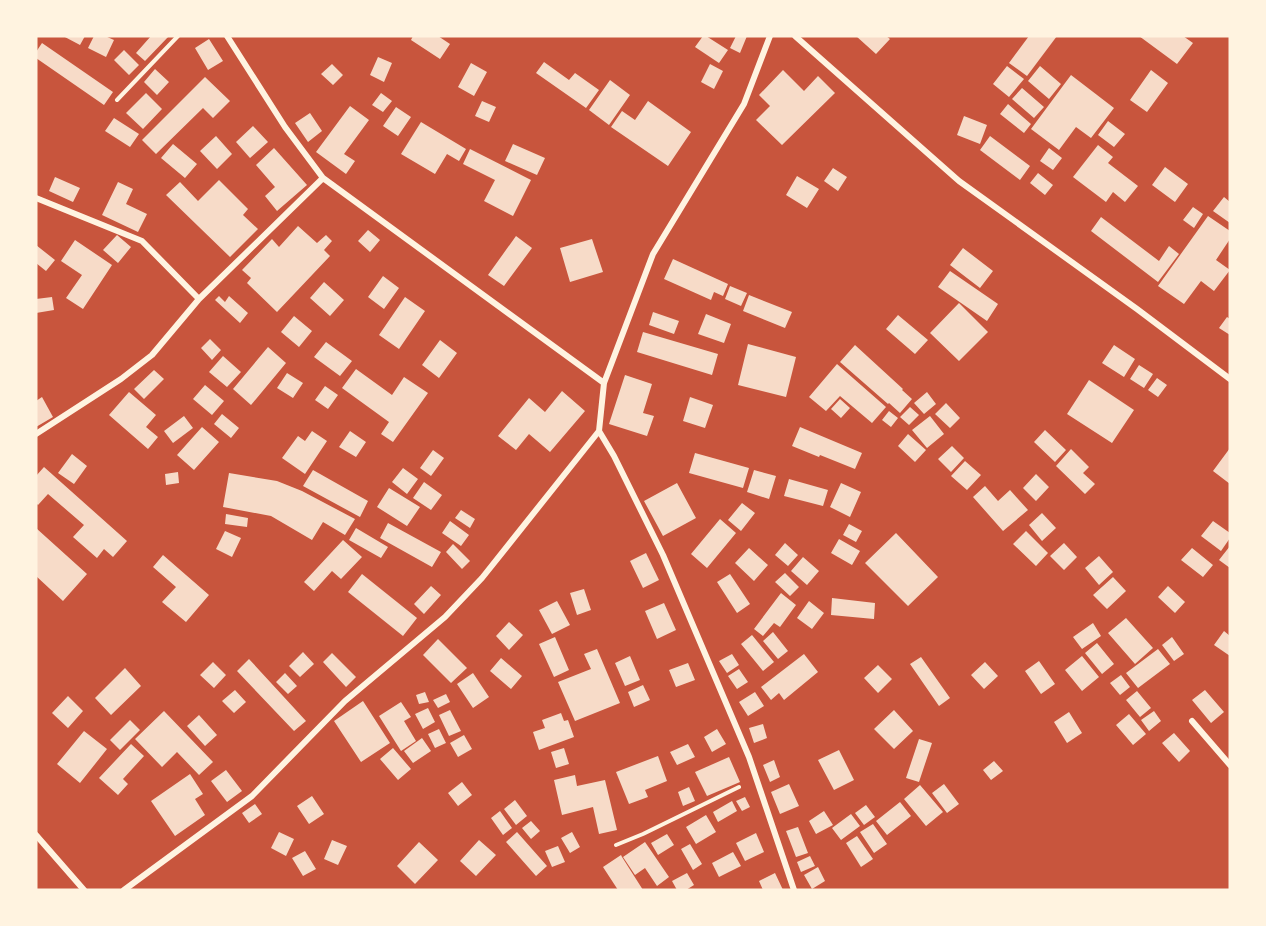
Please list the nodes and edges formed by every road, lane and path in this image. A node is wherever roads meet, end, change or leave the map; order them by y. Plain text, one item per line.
1 (178, 36) edge
2 (227, 36) edge
3 (770, 36) edge
4 (795, 36) edge
5 (117, 99) dead end
6 (322, 178) junction
7 (36, 198) edge
8 (199, 299) junction
9 (1230, 379) edge
10 (604, 383) junction
11 (599, 431) junction
12 (36, 434) edge
13 (1192, 721) dead end
14 (1230, 765) edge
15 (756, 779) junction
16 (36, 835) edge
17 (616, 845) dead end
18 (84, 890) edge
19 (124, 890) edge
20 (794, 890) edge

1 - 5 path
2 - 6 street
3 - 10 street
4 - 9 street
6 - 8 street
6 - 10 street
7 - 8 street
8 - 12 street
10 - 11 street
11 - 15 street
11 - 19 street
13 - 14 street
15 - 17 path
15 - 20 street
16 - 18 street

